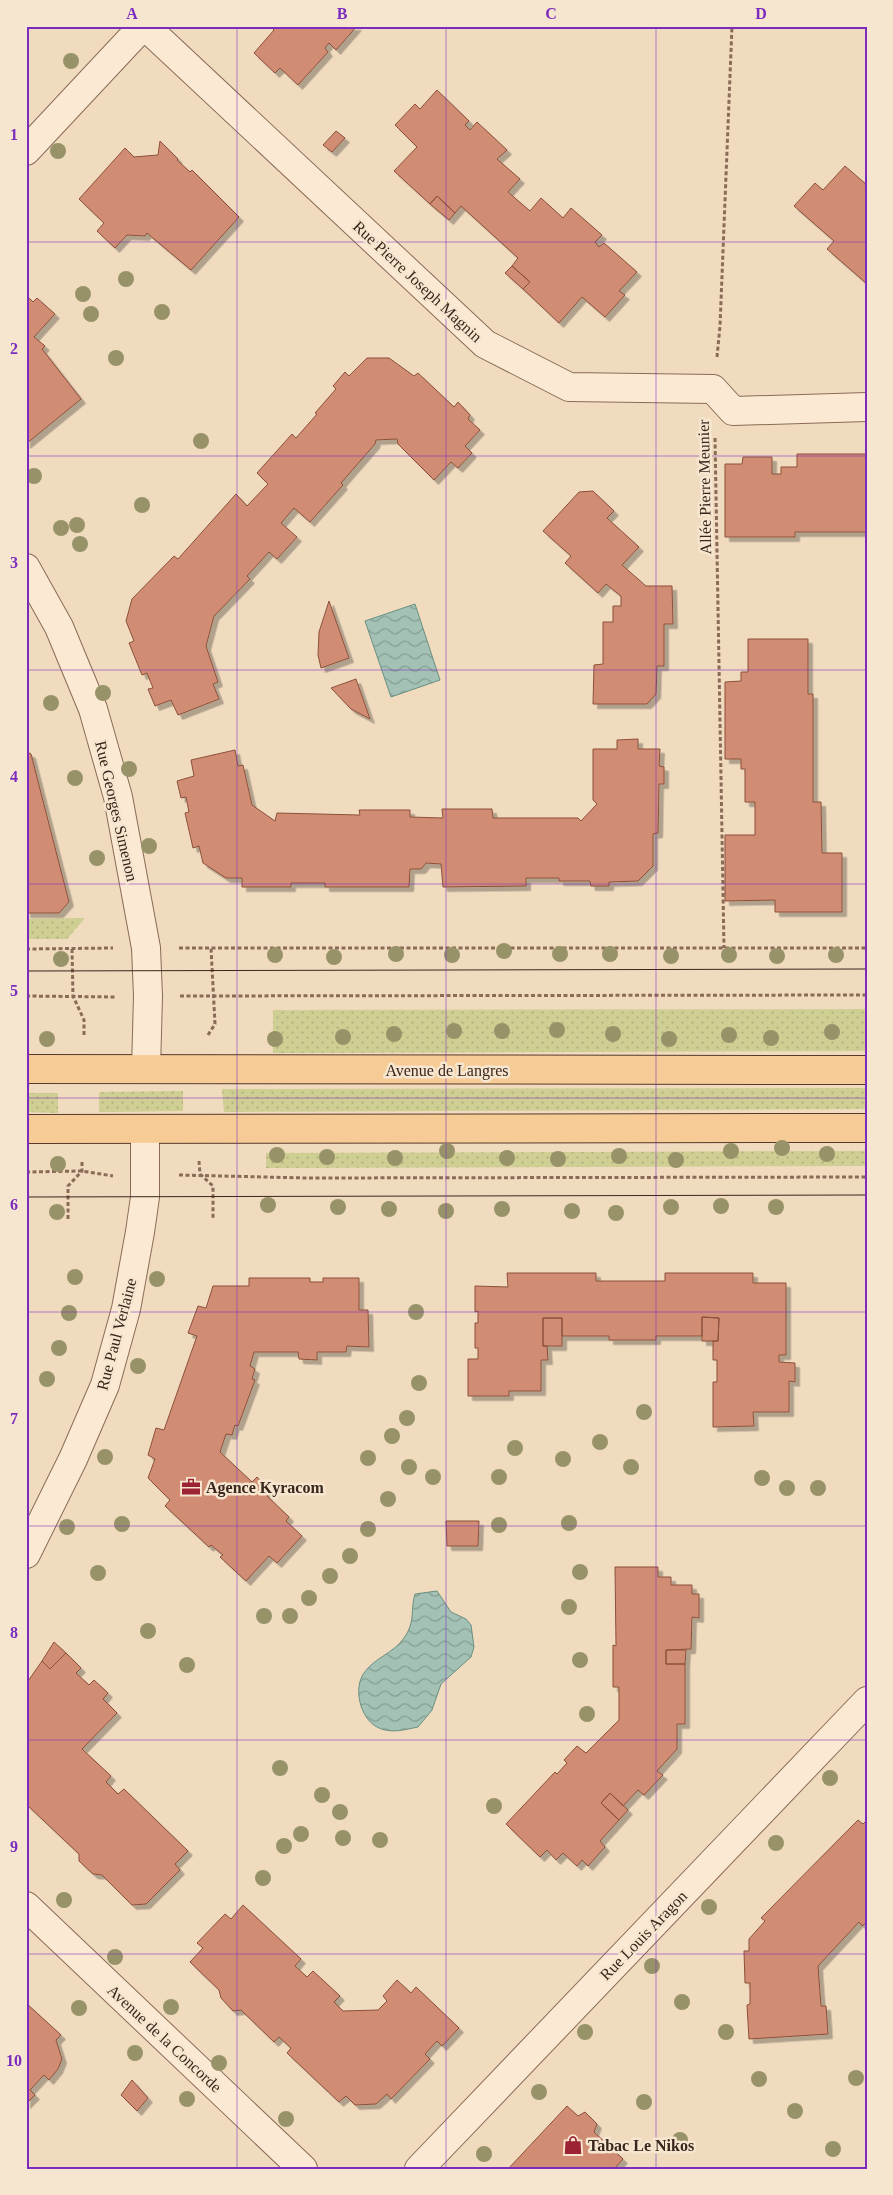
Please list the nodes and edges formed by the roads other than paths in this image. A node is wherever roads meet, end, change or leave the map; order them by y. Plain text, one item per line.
1 (144, 26) edge
2 (26, 152) edge
3 (867, 407) edge
4 (26, 568) edge
5 (26, 1069) edge
6 (146, 1069) junction
7 (867, 1070) edge
8 (867, 1128) edge
9 (145, 1129) junction
10 (26, 1130) edge
11 (26, 1554) edge
12 (867, 1701) edge
13 (26, 1906) edge
14 (303, 2169) edge
15 (420, 2169) edge

1 - 2 street
1 - 3 street, Rue Pierre Joseph Magnin
4 - 6 street, Rue Georges Simenon
5 - 6 main road, Avenue de Langres
6 - 7 main road, Avenue de Langres
8 - 9 main road
9 - 10 main road
9 - 11 street, Rue Paul Verlaine
12 - 15 street, Rue Louis Aragon
13 - 14 street, Avenue de la Concorde

